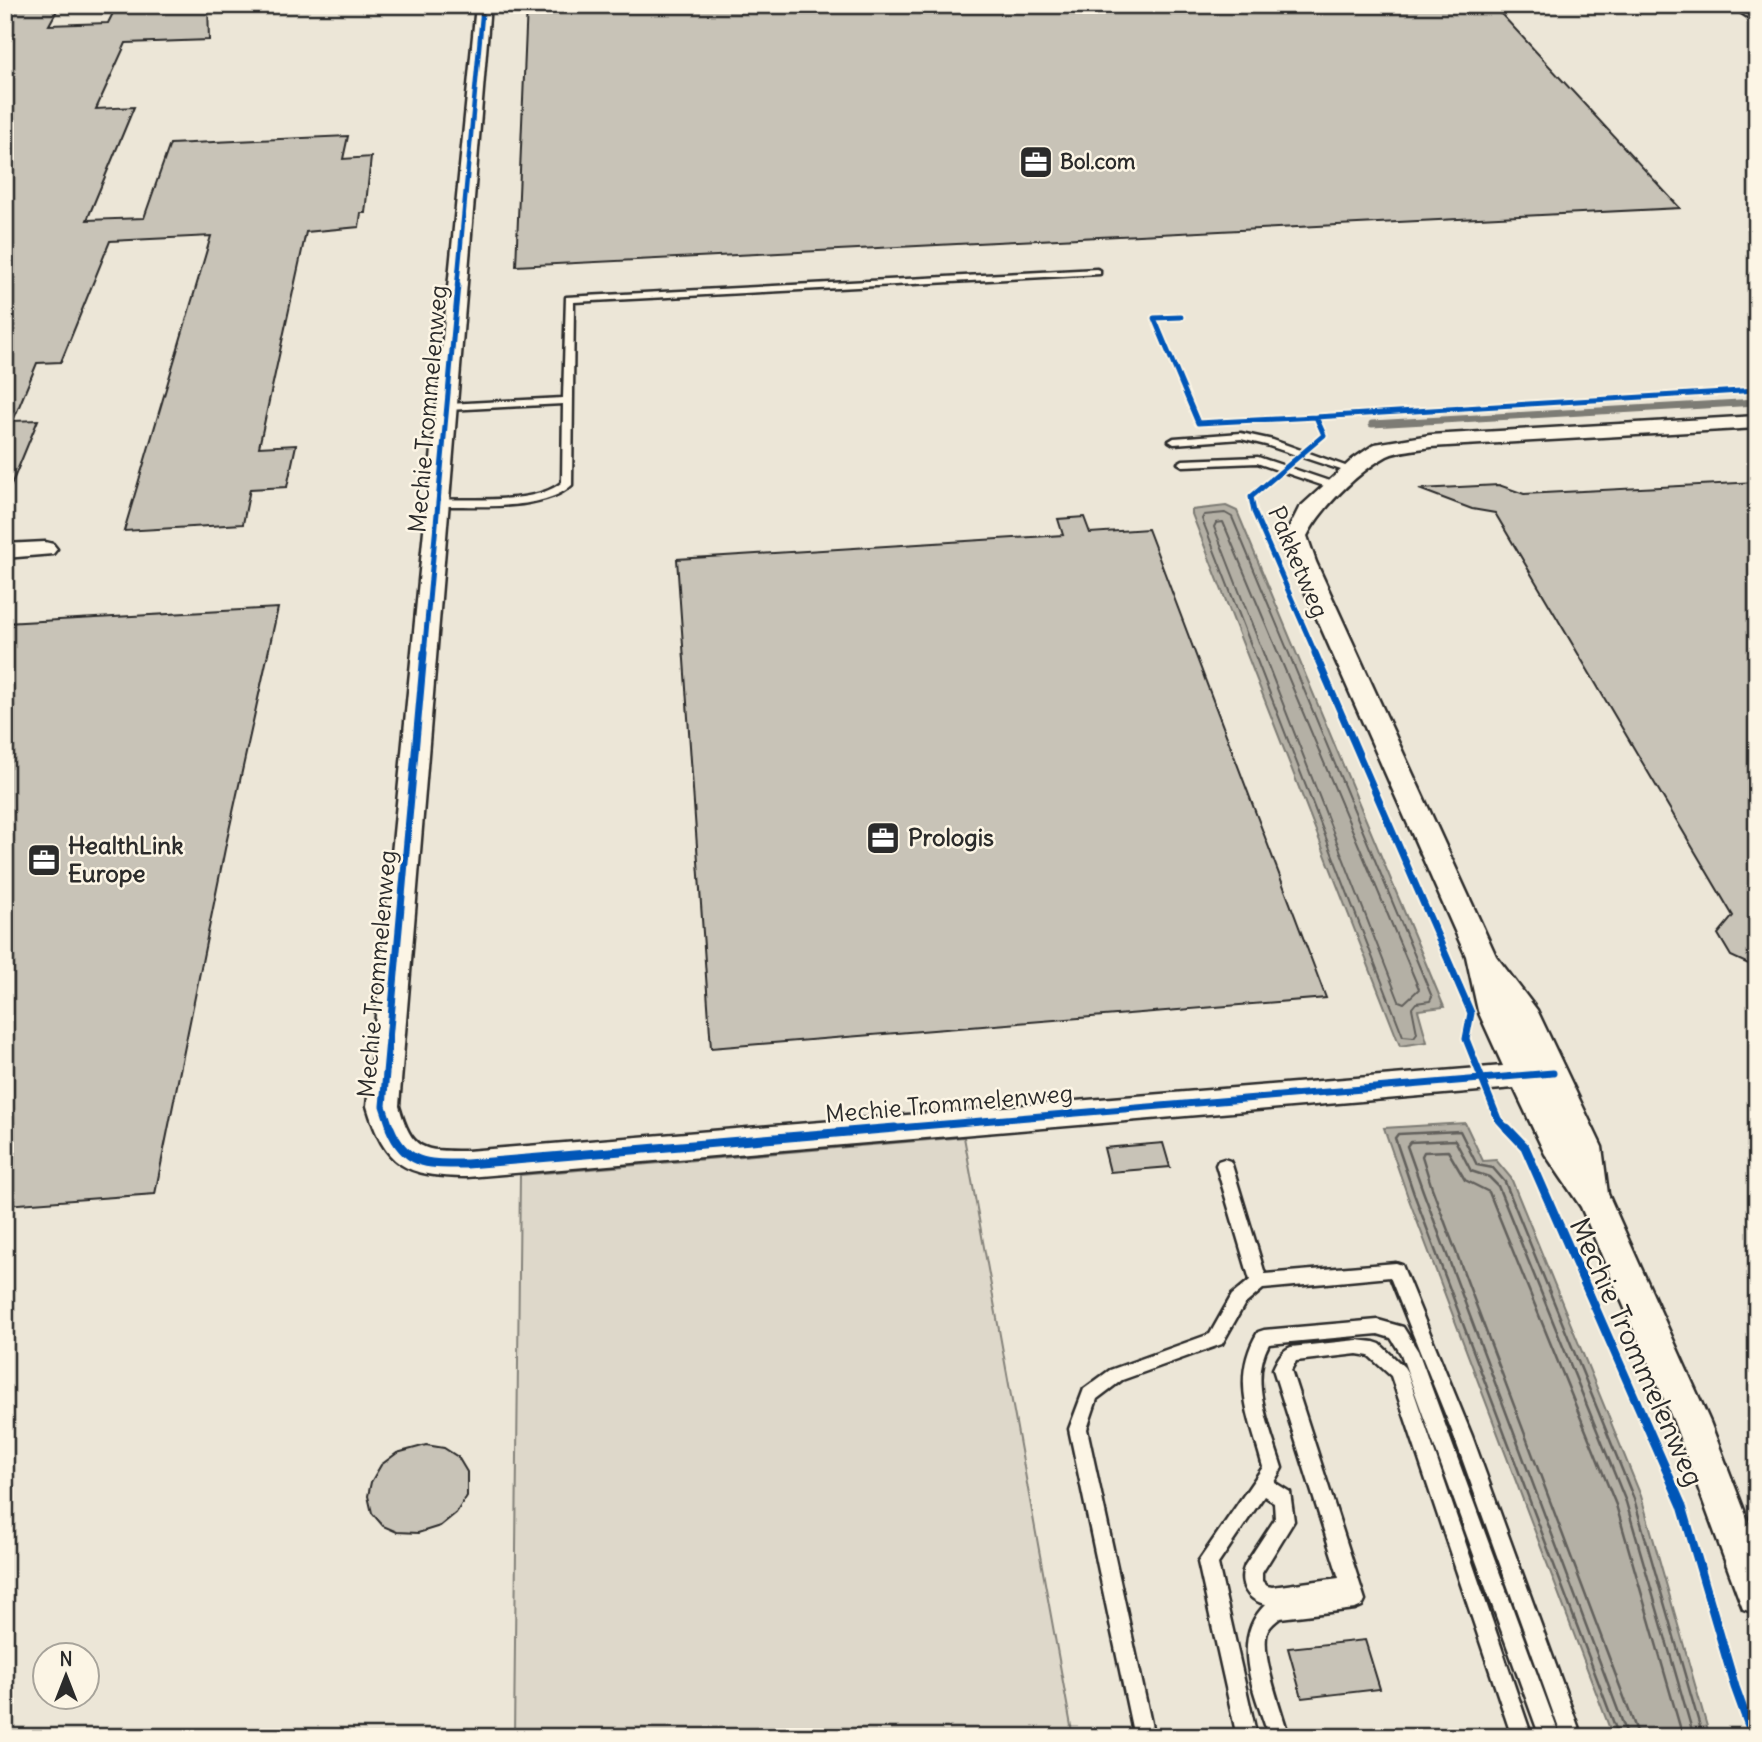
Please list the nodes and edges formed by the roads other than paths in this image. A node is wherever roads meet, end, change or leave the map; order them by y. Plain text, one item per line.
1 (483, 5) edge
2 (1736, 5) edge
3 (1757, 19) edge
4 (1097, 272) dead end
5 (569, 401) junction
6 (448, 407) junction
7 (1757, 422) edge
8 (1174, 440) dead end
9 (1185, 467) dead end
10 (1353, 471) junction
11 (1334, 486) junction
12 (439, 503) junction
13 (45, 549) dead end
14 (5, 551) edge
15 (1481, 956) joint
16 (1538, 1074) junction
17 (1224, 1166) dead end
18 (1259, 1282) junction
19 (1261, 1484) junction
20 (1350, 1586) junction
21 (1757, 1596) edge
22 (1144, 1737) edge
23 (1247, 1737) edge
24 (1279, 1737) edge
25 (1522, 1737) edge
26 (1550, 1737) edge
27 (1572, 1737) edge

1 - 6 street, Mechie Trommelenweg
2 - 3 street
4 - 5 lane
5 - 6 lane
5 - 12 lane
6 - 12 street, Mechie Trommelenweg
7 - 10 street, Pakketweg
8 - 10 lane
9 - 11 lane
10 - 11 street, Pakketweg
11 - 15 street, Pakketweg
12 - 16 street, Mechie Trommelenweg
13 - 14 street
15 - 16 street, Mechie Trommelenweg
16 - 21 street, Mechie Trommelenweg
17 - 18 lane
18 - 22 lane
18 - 27 lane
19 - 20 lane
19 - 23 lane
19 - 26 lane
20 - 24 lane
20 - 25 lane

